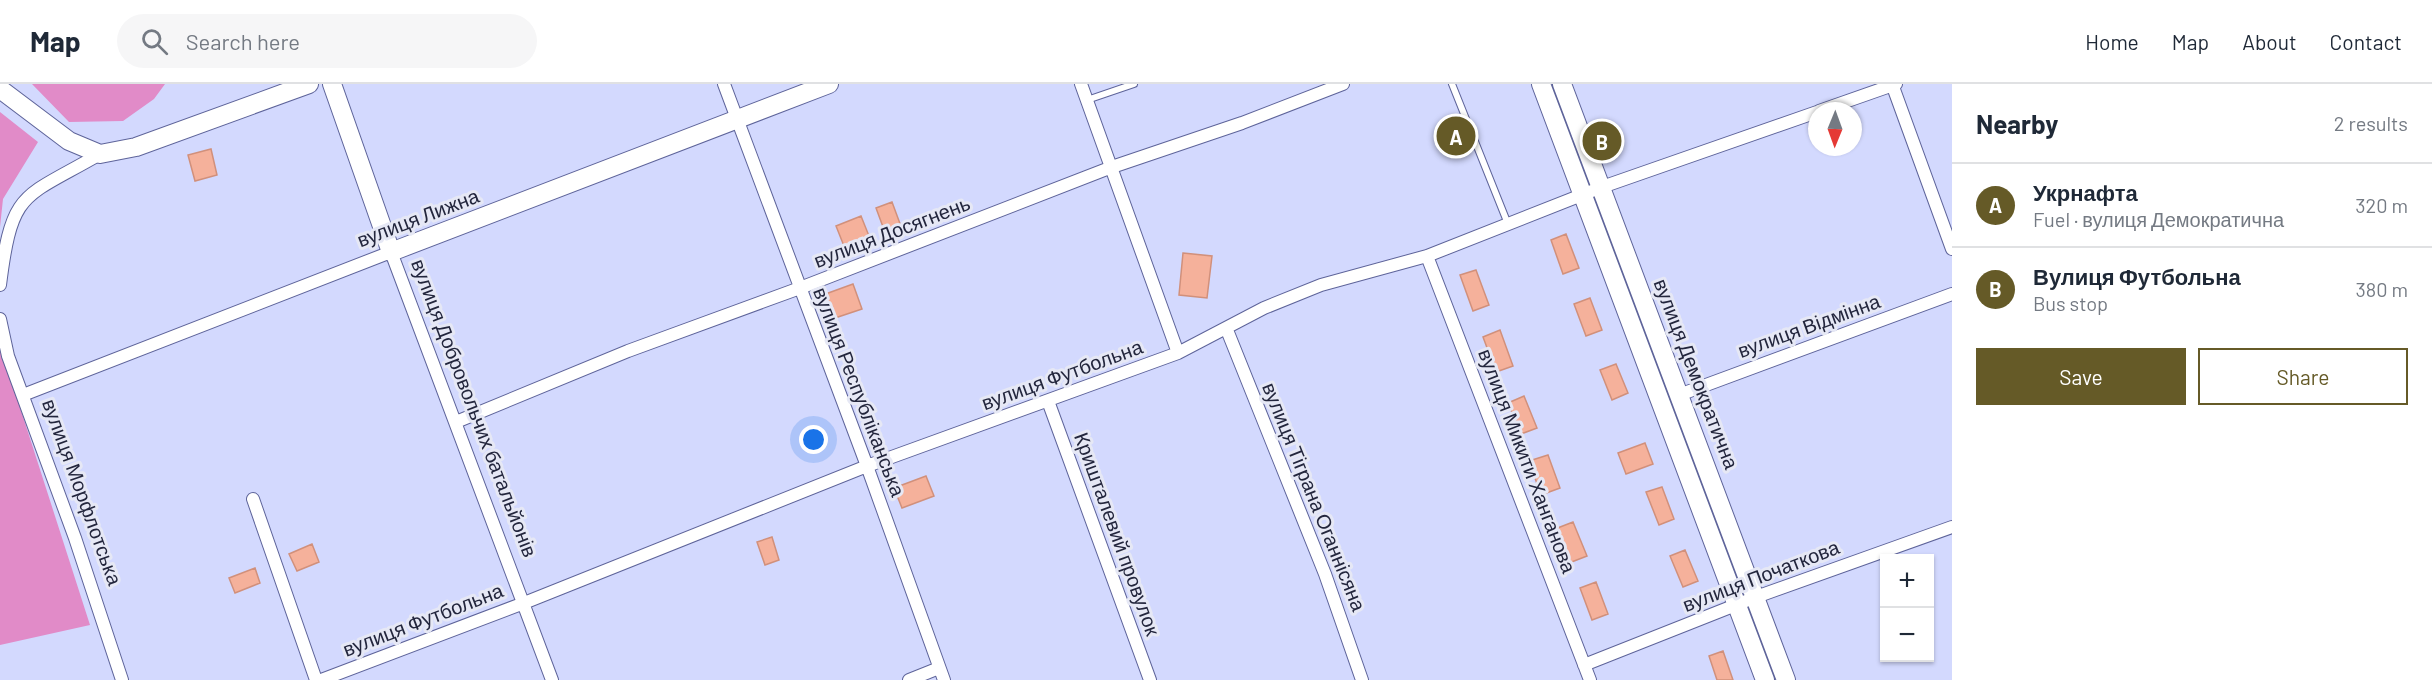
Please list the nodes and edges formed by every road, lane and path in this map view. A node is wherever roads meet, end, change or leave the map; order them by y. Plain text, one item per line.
1 (309, 84) edge
2 (332, 84) edge
3 (724, 84) edge
4 (829, 84) edge
5 (1081, 84) edge
6 (1134, 84) edge
7 (1343, 84) edge
8 (1452, 84) edge
9 (1542, 84) edge
10 (1562, 84) edge
11 (1893, 84) edge
12 (0, 89) edge
13 (1087, 100) junction
14 (1843, 102) edge
15 (1808, 115) edge
16 (737, 118) junction
17 (100, 154) junction
18 (1112, 167) junction
19 (1602, 187) junction
20 (1583, 195) junction
21 (1508, 225) junction
22 (1952, 249) edge
23 (391, 252) junction
24 (1426, 256) junction
25 (0, 285) edge
26 (800, 288) junction
27 (1952, 294) edge
28 (0, 319) edge
29 (1227, 330) junction
30 (1178, 353) junction
31 (23, 395) junction
32 (1679, 395) junction
33 (1048, 401) junction
34 (456, 422) junction
35 (867, 466) junction
36 (253, 499) dead end
37 (1952, 527) edge
38 (1756, 597) junction
39 (524, 603) junction
40 (1738, 605) junction
41 (1584, 664) junction
42 (941, 674) edge
43 (122, 680) edge
44 (318, 680) edge
45 (552, 680) edge
46 (909, 680) edge
47 (1150, 680) edge
48 (1362, 680) edge
49 (1590, 680) edge
50 (1765, 680) edge
51 (1786, 680) edge

1 - 17 street
2 - 23 street, вулиця Добровольчих батальйонів
3 - 16 street, вулиця Республіканська
4 - 16 street, вулиця Лижна
5 - 13 street
6 - 13 lane
7 - 18 street, вулиця Досягнень
8 - 21 lane
9 - 20 street
10 - 19 street, вулиця Демократична
11 - 14 street, вулиця Футбольна
11 - 22 street
12 - 17 street
13 - 18 street
15 - 19 street, вулиця Футбольна
16 - 23 street, вулиця Лижна
16 - 26 street, вулиця Республіканська
17 - 25 street
18 - 26 street, вулиця Досягнень
18 - 30 street
19 - 20 street, вулиця Футбольна
19 - 32 street, вулиця Демократична
20 - 21 street, вулиця Футбольна
20 - 40 street
21 - 24 street, вулиця Футбольна
23 - 31 street, вулиця Лижна
23 - 34 street, вулиця Добровольчих батальйонів
24 - 29 street, вулиця Футбольна
24 - 41 street, вулиця Микити Ханганова
26 - 34 street, вулиця Досягнень
26 - 35 street, вулиця Республіканська
27 - 32 street, вулиця Відмінна
28 - 31 street, вулиця Морфлотська
29 - 30 street, вулиця Футбольна
29 - 48 street, вулиця Тіграна Оганнісяна
30 - 33 street, вулиця Футбольна
31 - 43 street, вулиця Морфлотська
32 - 38 street, вулиця Демократична
33 - 35 street, вулиця Футбольна
33 - 47 street, Кришталевий провулок
34 - 39 street, вулиця Добровольчих батальйонів
35 - 39 street, вулиця Футбольна
35 - 42 street, вулиця Республіканська
36 - 44 street
37 - 38 street, вулиця Початкова
38 - 40 street, вулиця Початкова
38 - 51 street, вулиця Демократична
39 - 44 street, вулиця Футбольна
39 - 45 street, вулиця Добровольчих батальйонів
40 - 41 street, вулиця Початкова
40 - 50 street
41 - 49 street, вулиця Микити Ханганова
42 - 46 street

